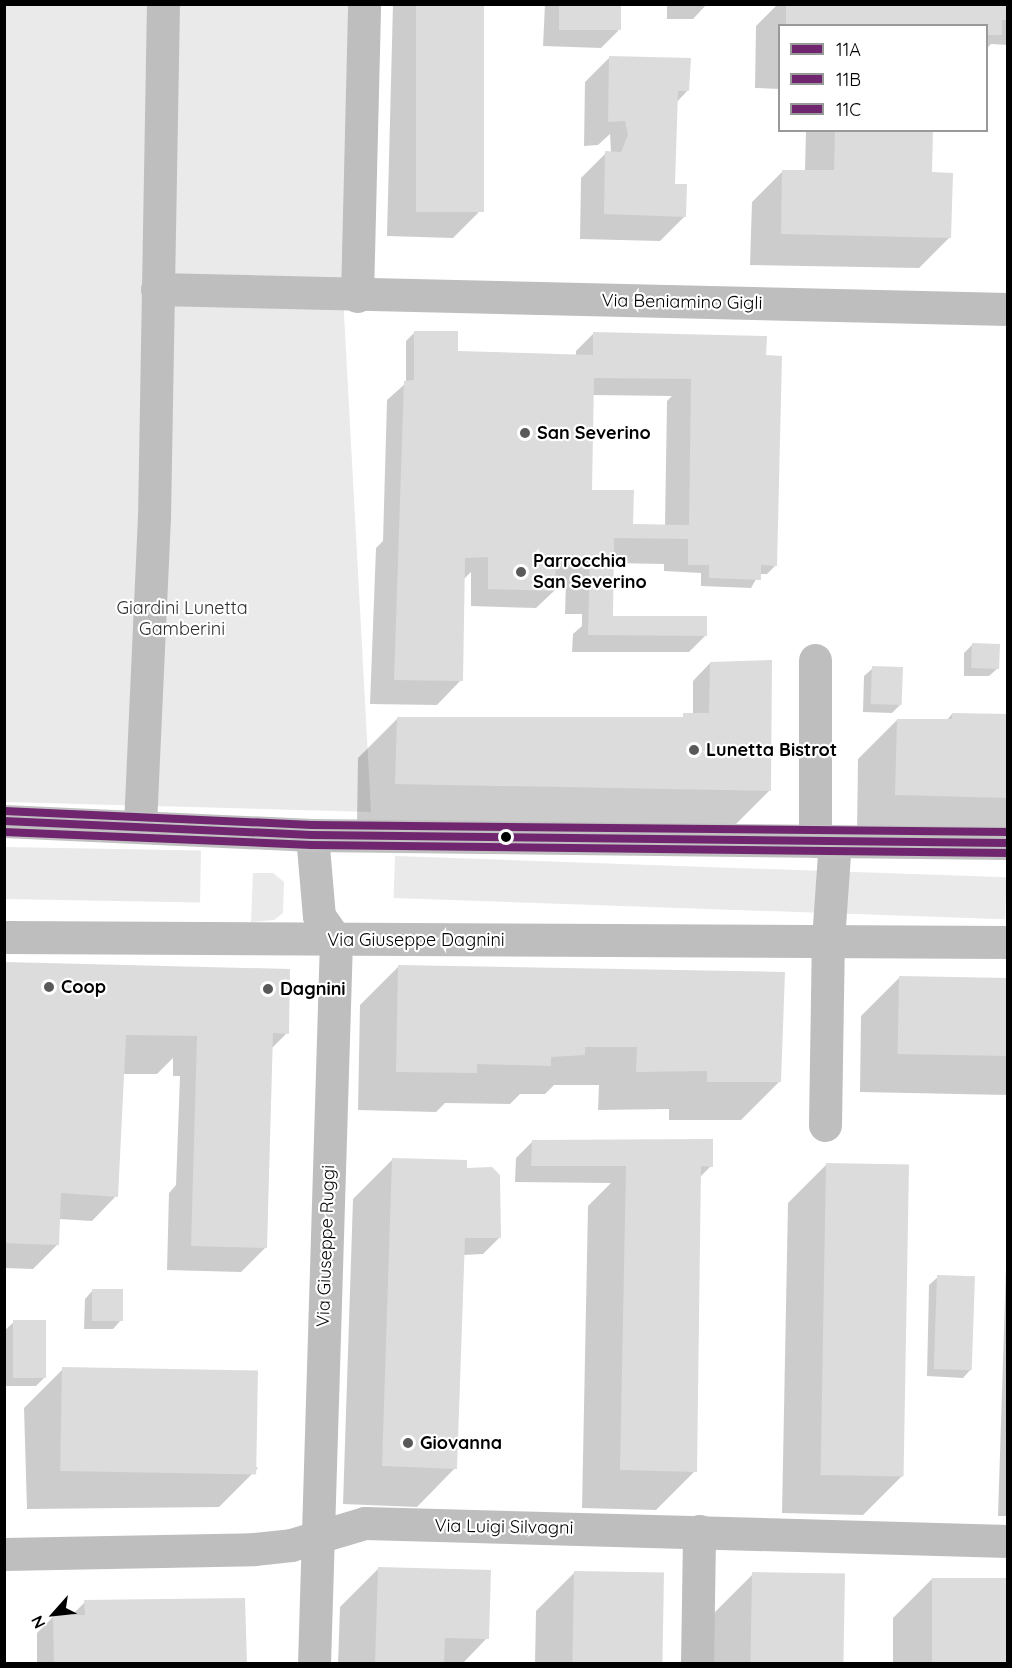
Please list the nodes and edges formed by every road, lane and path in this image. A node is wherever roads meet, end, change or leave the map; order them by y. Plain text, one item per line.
1 (163, 4) edge
2 (364, 4) edge
3 (157, 289) junction
4 (357, 296) junction
5 (1008, 309) edge
6 (815, 660) dead end
7 (4, 821) edge
8 (140, 825) junction
9 (312, 835) junction
10 (825, 841) junction
11 (1008, 843) edge
12 (4, 937) edge
13 (336, 940) junction
14 (828, 940) junction
15 (1008, 942) edge
16 (825, 1125) dead end
17 (699, 1531) junction
18 (317, 1537) junction
19 (1008, 1541) edge
20 (4, 1554) edge
21 (314, 1664) edge
22 (697, 1664) edge

1 - 3 street
2 - 4 street
3 - 4 street, Via Beniamino Gigli
3 - 8 street
4 - 5 street, Via Beniamino Gigli
6 - 10 street
7 - 8 street
8 - 9 street
9 - 10 street
9 - 13 street
10 - 11 street
10 - 14 street
12 - 13 street, Via Giuseppe Dagnini
13 - 14 street, Via Giuseppe Dagnini
13 - 18 street, Via Giuseppe Ruggi
14 - 15 street, Via Giuseppe Dagnini
14 - 16 street
17 - 18 street, Via Luigi Silvagni
17 - 19 street, Via Luigi Silvagni
17 - 22 street
18 - 20 street, Via Luigi Silvagni
18 - 21 street, Via Giuseppe Ruggi

